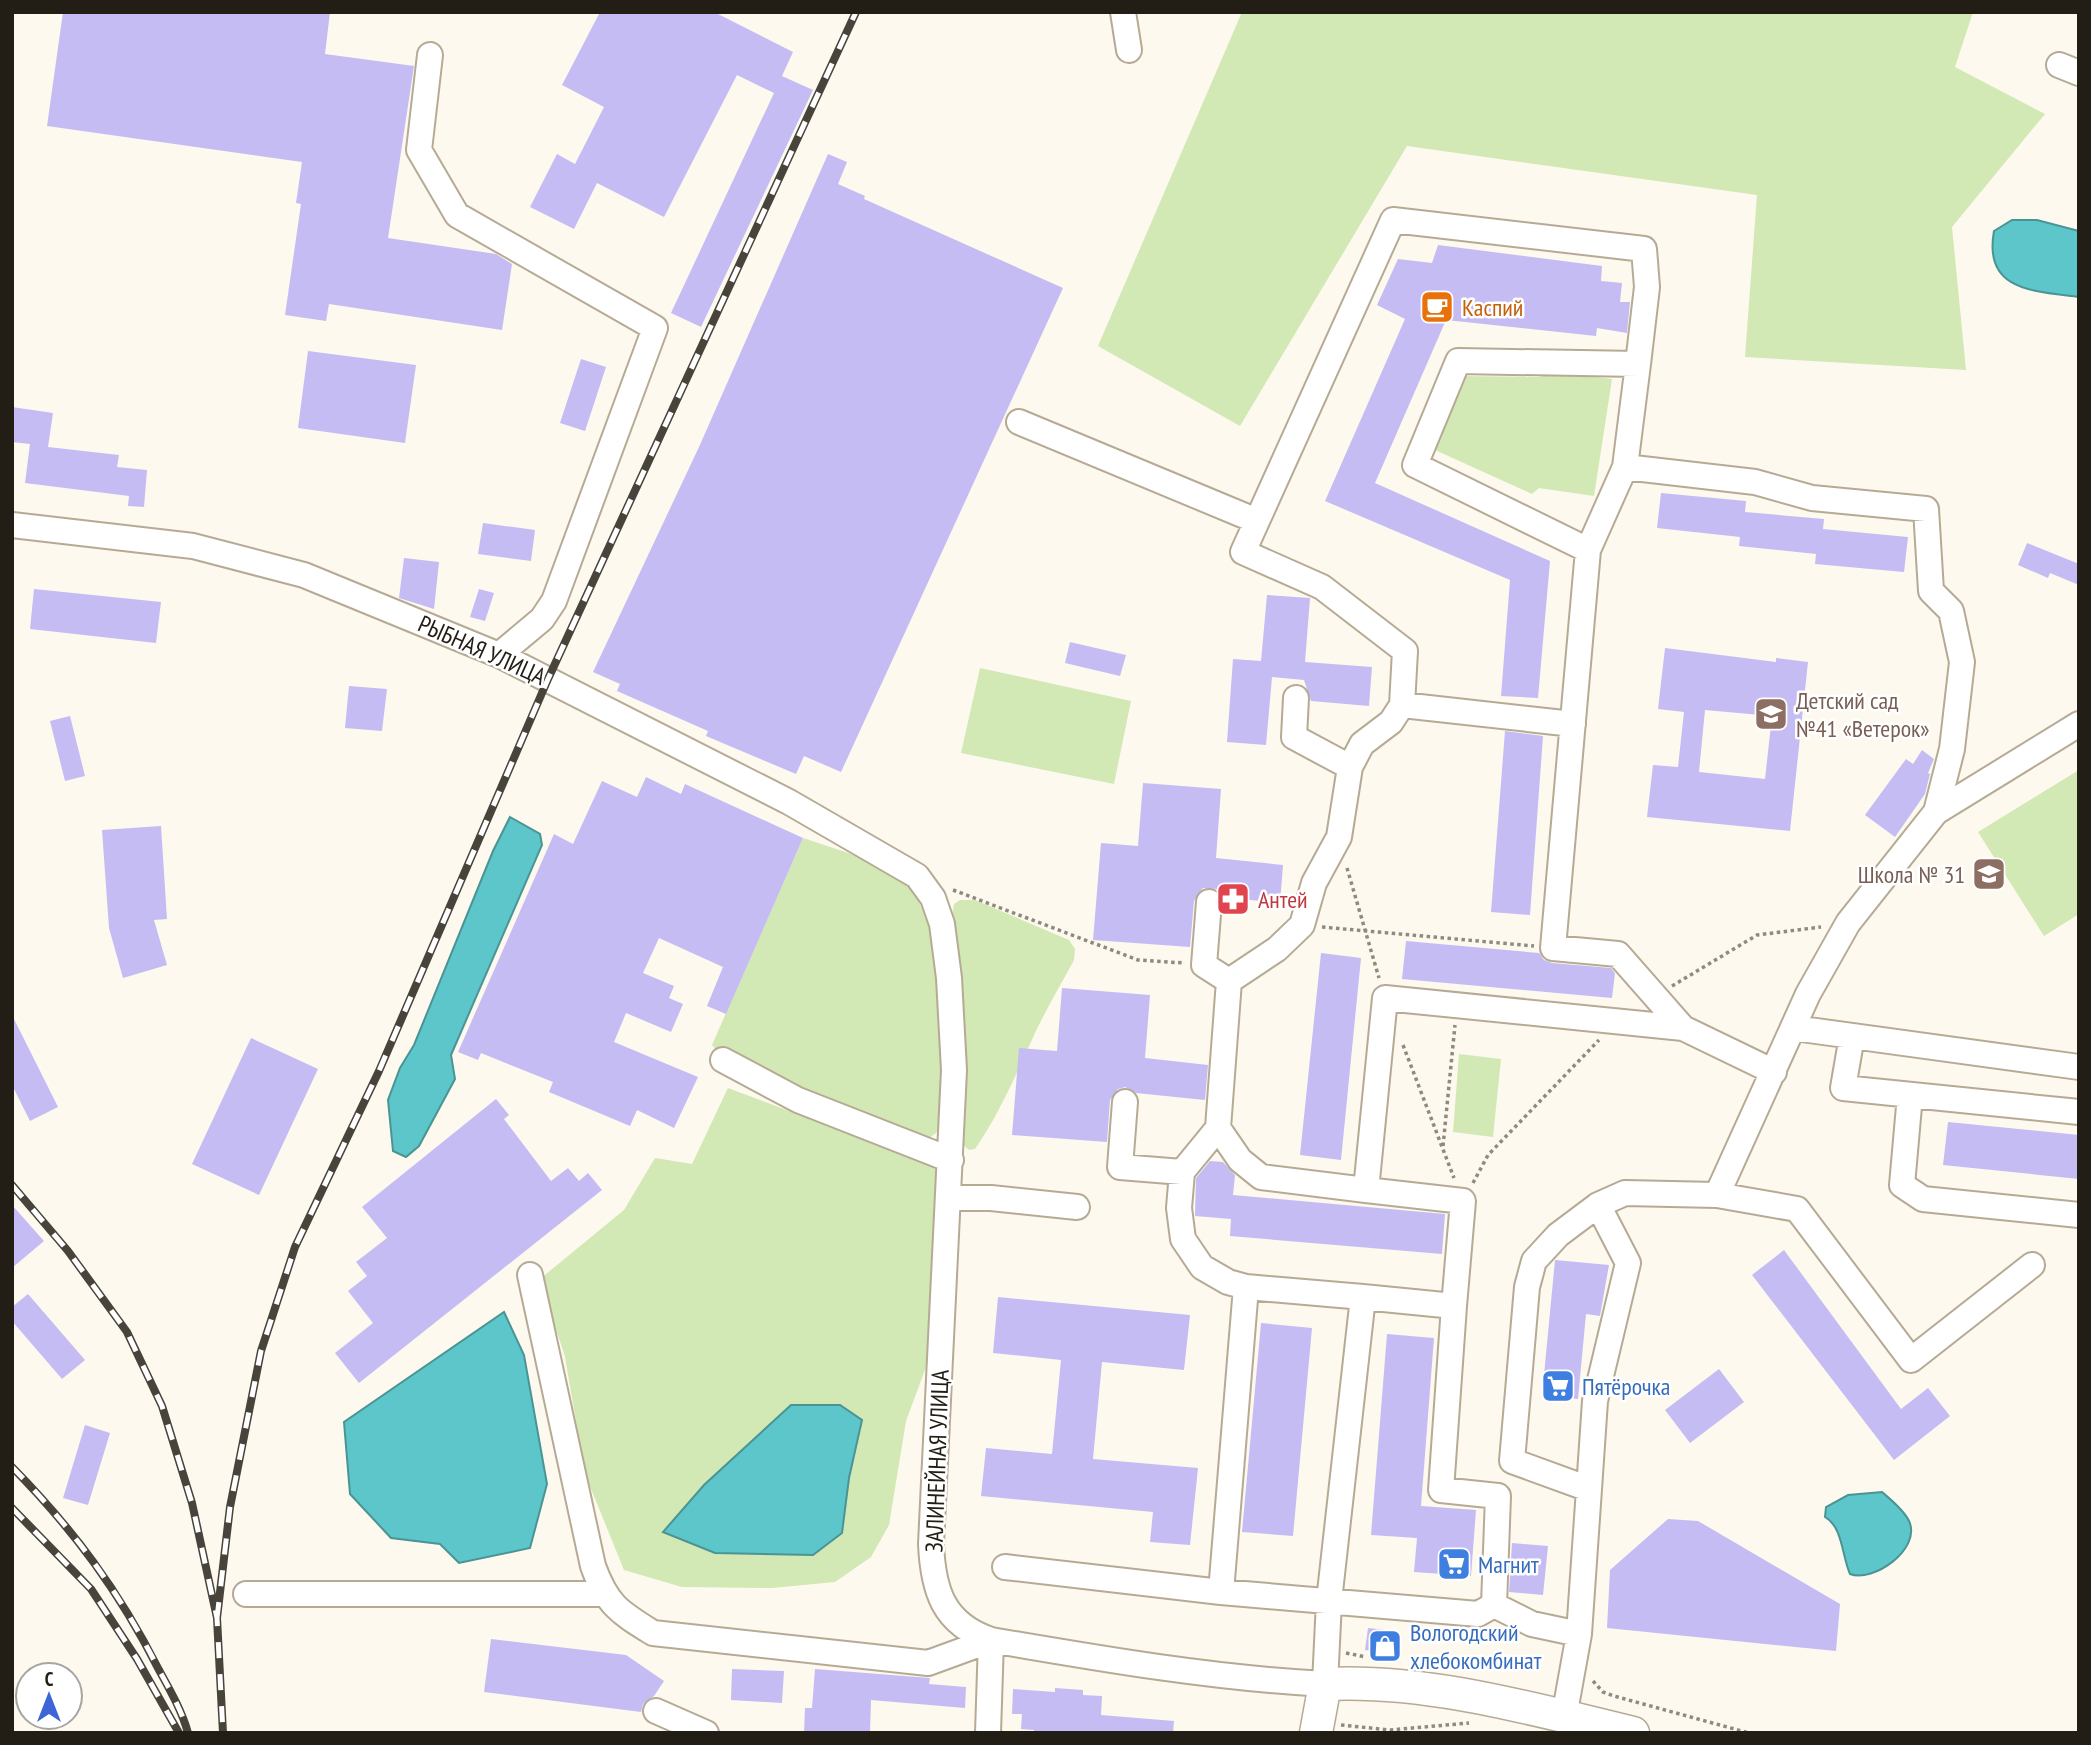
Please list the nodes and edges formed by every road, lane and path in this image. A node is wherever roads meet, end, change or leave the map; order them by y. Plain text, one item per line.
1 (1124, 12) edge
2 (1129, 50) dead end
3 (430, 55) dead end
4 (1637, 364) junction
5 (1019, 422) dead end
6 (1625, 467) junction
7 (1257, 521) junction
8 (12, 525) edge
9 (1588, 550) junction
10 (499, 654) junction
11 (1296, 698) dead end
12 (1402, 705) junction
13 (1573, 724) junction
14 (2079, 724) edge
15 (1350, 767) junction
16 (1936, 812) junction
17 (1339, 837) junction
18 (917, 876) junction
19 (1209, 902) dead end
20 (1848, 923) junction
21 (1302, 925) junction
22 (1364, 931) junction
23 (1553, 948) junction
24 (1204, 965) junction
25 (1229, 981) junction
26 (1656, 997) junction
27 (1385, 998) junction
28 (1457, 1006) junction
29 (1618, 1021) junction
30 (1683, 1028) junction
31 (1794, 1028) junction
32 (1399, 1036) dead end
33 (1852, 1036) junction
34 (723, 1060) dead end
35 (2079, 1067) edge
36 (1774, 1072) junction
37 (1910, 1095) junction
38 (1125, 1102) dead end
39 (2079, 1112) edge
40 (1218, 1128) junction
41 (1443, 1148) junction
42 (951, 1160) junction
43 (1182, 1172) junction
44 (1366, 1190) junction
45 (1717, 1195) junction
46 (949, 1198) junction
47 (1463, 1201) junction
48 (1598, 1205) junction
49 (1077, 1207) dead end
50 (2079, 1214) edge
51 (2032, 1265) dead end
52 (530, 1275) dead end
53 (1245, 1287) junction
54 (1363, 1297) junction
55 (1454, 1306) junction
56 (1589, 1489) junction
57 (1005, 1567) dead end
58 (1222, 1592) junction
59 (246, 1594) dead end
60 (603, 1594) junction
61 (1329, 1601) junction
62 (1494, 1605) junction
63 (1578, 1634) junction
64 (991, 1640) junction
65 (1327, 1650) junction
66 (1379, 1659) dead end
67 (1587, 1679) dead end
68 (1325, 1684) junction
69 (656, 1712) dead end
70 (1564, 1717) junction
71 (1476, 1723) dead end
72 (1316, 1728) edge
73 (706, 1733) edge
74 (988, 1733) edge
75 (1633, 1733) edge
76 (1749, 1733) edge

1 - 2 street
3 - 10 street
4 - 6 street
4 - 7 street
4 - 9 street
5 - 7 street
6 - 9 street
6 - 16 street
7 - 12 street
8 - 10 street, РЫБНАЯ УЛИЦА
9 - 13 street
10 - 18 street, РЫБНАЯ УЛИЦА
11 - 15 street
12 - 13 street
12 - 15 street
13 - 23 street
14 - 16 street
15 - 17 street
16 - 20 street
17 - 21 street
17 - 22 path
18 - 24 path
18 - 42 street, ЗАЛИНЕЙНАЯ УЛИЦА
19 - 24 street
20 - 26 path
20 - 31 street
21 - 22 path
21 - 25 street
22 - 23 path
22 - 27 path
23 - 26 street
24 - 25 street
25 - 40 street
26 - 30 street
27 - 28 street
27 - 44 street
28 - 29 street
28 - 41 path
29 - 30 street
29 - 47 path
30 - 36 street
31 - 33 street
31 - 36 street
32 - 41 path
33 - 35 street
33 - 37 street
34 - 42 street
36 - 45 street
37 - 39 street
37 - 50 street
38 - 43 street
40 - 43 street
40 - 44 street
41 - 47 path
42 - 46 street, ЗАЛИНЕЙНАЯ УЛИЦА
43 - 53 street
44 - 47 street
45 - 48 street
45 - 51 street
46 - 49 street
46 - 64 street, ЗАЛИНЕЙНАЯ УЛИЦА
47 - 55 street
48 - 56 street
48 - 56 street
52 - 60 street
53 - 54 street
53 - 58 street
54 - 55 street
54 - 61 street
55 - 62 street
56 - 63 street
57 - 58 street
58 - 61 street
59 - 60 street
60 - 64 street
61 - 62 street
61 - 65 street
62 - 63 street
63 - 70 street
64 - 68 street, ЗАЛИНЕЙНАЯ УЛИЦА
64 - 74 street
65 - 66 path
65 - 68 street
67 - 76 path
68 - 70 main road
68 - 72 main road
69 - 73 street
70 - 75 main road
71 - 72 path

